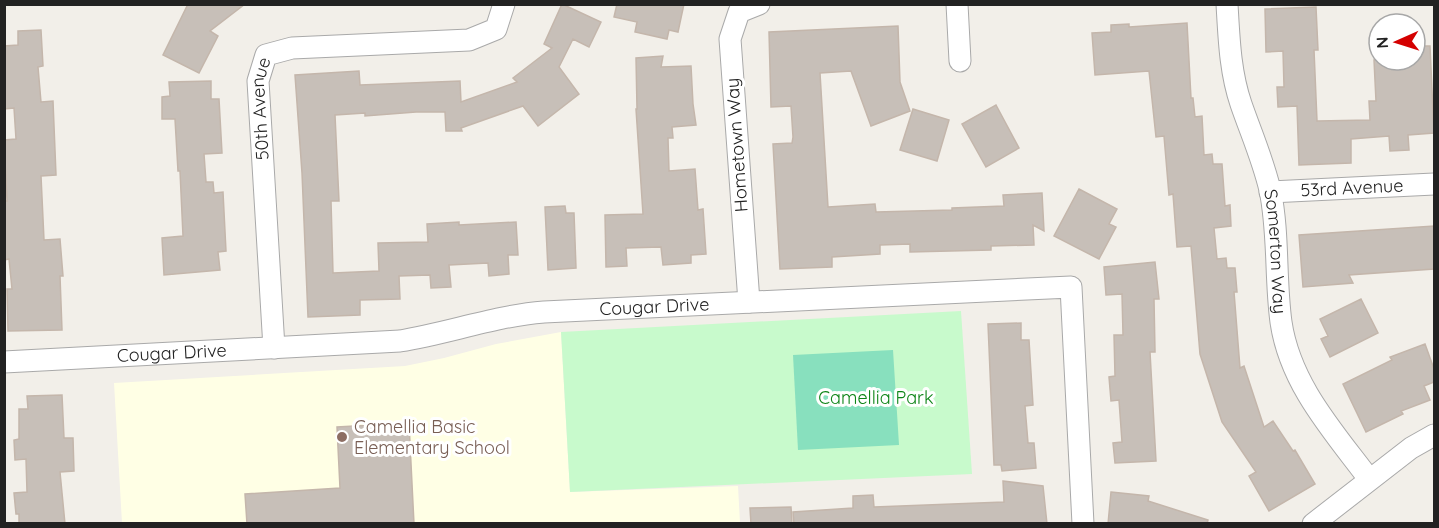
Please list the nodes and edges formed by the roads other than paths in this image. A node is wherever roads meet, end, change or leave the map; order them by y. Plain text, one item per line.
1 (504, 4) edge
2 (759, 4) edge
3 (957, 4) edge
4 (1227, 4) edge
5 (960, 61) dead end
6 (1434, 184) edge
7 (1270, 192) junction
8 (748, 302) junction
9 (274, 348) junction
10 (4, 362) edge
11 (1434, 438) edge
12 (1369, 479) junction
13 (1083, 524) edge
14 (1313, 524) edge

1 - 9 street, 50th Avenue
2 - 8 street, Hometown Way
3 - 5 street
4 - 7 street, Somerton Way
6 - 7 street, 53rd Avenue
7 - 12 street, Somerton Way
8 - 9 street, Cougar Drive
8 - 13 street, Cougar Drive
9 - 10 street, Cougar Drive
11 - 12 street
12 - 14 street

